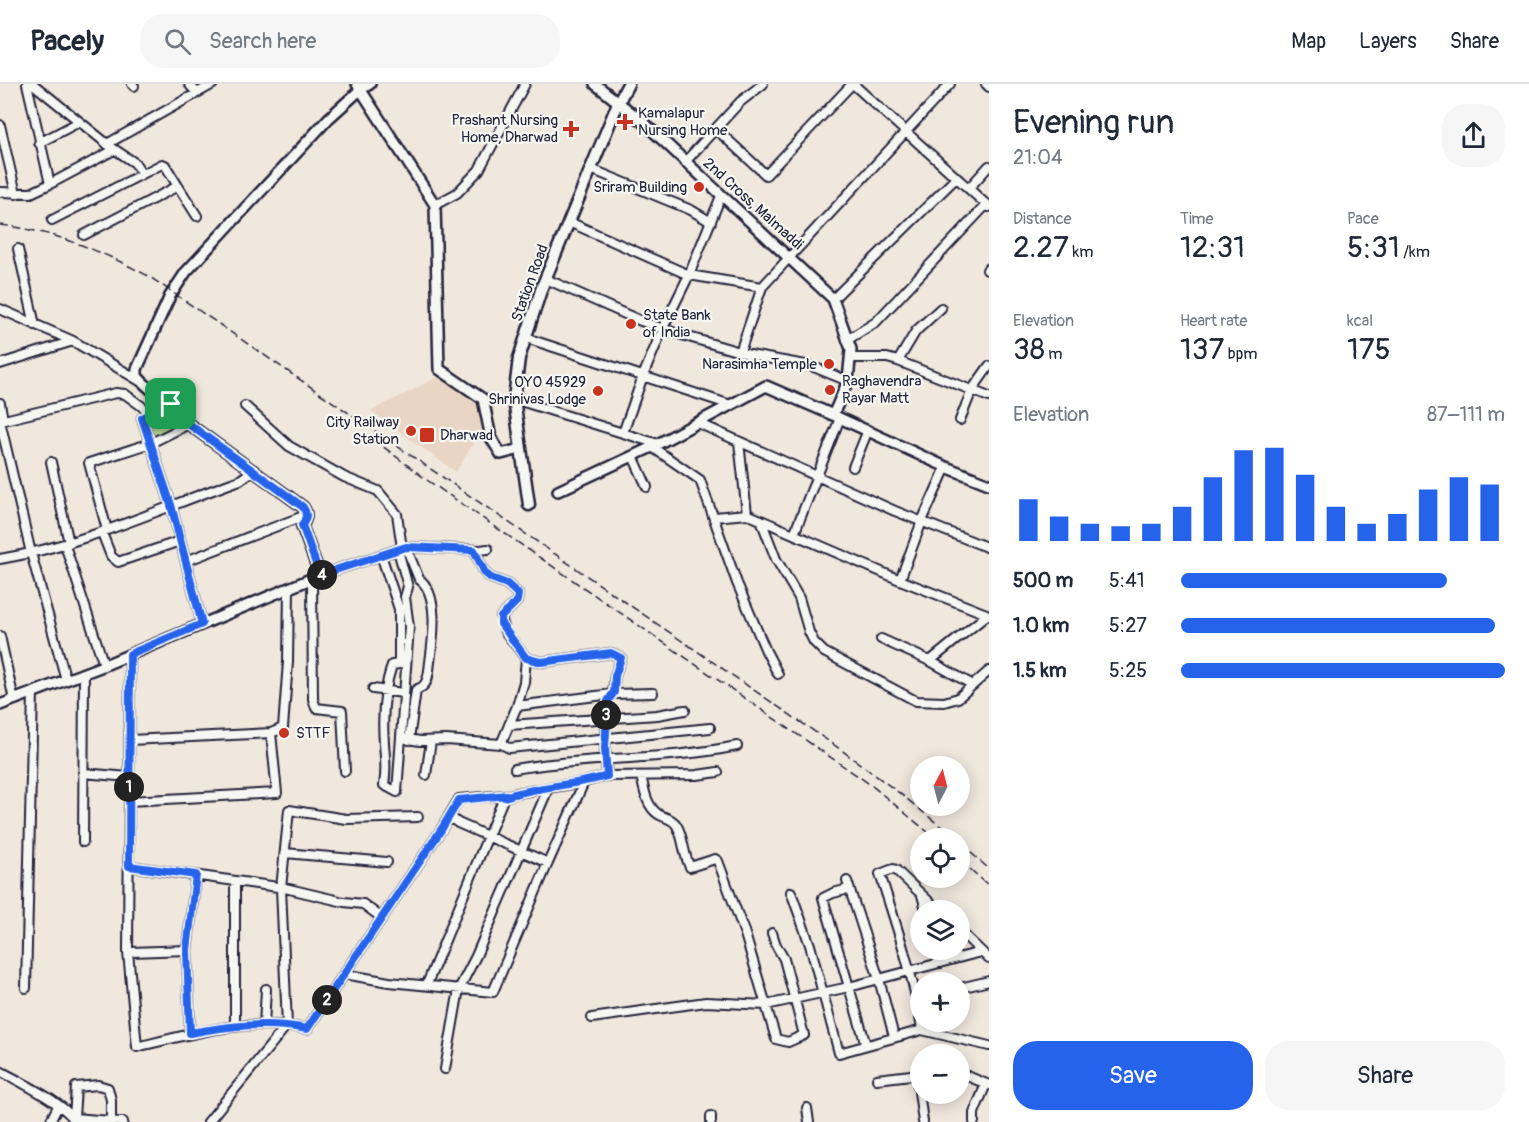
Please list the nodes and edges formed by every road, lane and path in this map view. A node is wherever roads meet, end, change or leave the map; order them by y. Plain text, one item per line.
1 (27, 84) edge
2 (33, 84) edge
3 (189, 84) edge
4 (213, 84) edge
5 (370, 84) edge
6 (525, 84) edge
7 (594, 84) edge
8 (628, 84) edge
9 (763, 84) edge
10 (853, 84) edge
11 (950, 84) edge
12 (358, 87) edge
13 (197, 93) junction
14 (618, 103) junction
15 (79, 122) junction
16 (0, 124) edge
17 (716, 129) junction
18 (907, 131) junction
19 (39, 143) junction
20 (111, 147) junction
21 (4, 161) edge
22 (685, 162) junction
23 (989, 166) edge
24 (591, 169) junction
25 (142, 174) junction
26 (957, 177) junction
27 (50, 184) junction
28 (178, 186) junction
29 (969, 188) junction
30 (0, 192) edge
31 (16, 194) junction
32 (721, 196) junction
33 (435, 205) junction
34 (988, 205) edge
35 (197, 216) dead end
36 (52, 220) dead end
37 (569, 222) junction
38 (711, 222) junction
39 (84, 235) dead end
40 (18, 249) dead end
41 (790, 258) junction
42 (689, 275) junction
43 (546, 279) junction
44 (762, 287) junction
45 (833, 299) junction
46 (941, 308) dead end
47 (0, 309) edge
48 (35, 325) junction
49 (663, 328) junction
50 (526, 338) junction
51 (847, 340) junction
52 (73, 341) junction
53 (740, 352) junction
54 (850, 358) junction
55 (898, 361) junction
56 (0, 364) edge
57 (989, 366) edge
58 (642, 376) junction
59 (848, 381) junction
60 (142, 382) junction
61 (972, 390) junction
62 (989, 397) edge
63 (514, 399) junction
64 (0, 403) edge
65 (171, 404) junction
66 (731, 405) junction
67 (245, 406) dead end
68 (151, 414) junction
69 (837, 416) junction
70 (1, 420) edge
71 (960, 420) dead end
72 (698, 423) junction
73 (189, 424) junction
74 (868, 430) junction
75 (623, 433) junction
76 (739, 442) junction
77 (151, 443) junction
78 (655, 446) junction
79 (520, 449) junction
80 (633, 456) junction
81 (51, 462) dead end
82 (853, 467) dead end
83 (946, 467) junction
84 (254, 470) junction
85 (817, 476) junction
86 (989, 484) edge
87 (647, 487) dead end
88 (558, 491) dead end
89 (171, 505) junction
90 (529, 505) dead end
91 (747, 514) junction
92 (306, 515) junction
93 (714, 517) junction
94 (761, 520) junction
95 (922, 521) junction
96 (104, 532) junction
97 (794, 534) junction
98 (180, 542) junction
99 (67, 544) junction
100 (402, 548) junction
101 (989, 548) edge
102 (488, 549) dead end
103 (474, 550) junction
104 (31, 553) junction
105 (381, 555) junction
106 (0, 559) edge
107 (186, 561) junction
108 (316, 577) junction
109 (900, 580) junction
110 (290, 588) junction
111 (988, 615) edge
112 (202, 624) junction
113 (0, 636) edge
114 (881, 639) dead end
115 (130, 654) junction
116 (526, 658) junction
117 (930, 661) junction
118 (104, 665) junction
119 (989, 671) edge
120 (84, 673) junction
121 (778, 674) dead end
122 (66, 680) junction
123 (973, 685) junction
124 (373, 689) dead end
125 (386, 690) junction
126 (33, 692) junction
127 (403, 693) junction
128 (653, 693) dead end
129 (612, 694) junction
130 (14, 700) junction
131 (0, 705) edge
132 (517, 706) junction
133 (686, 710) dead end
134 (606, 718) junction
135 (509, 725) junction
136 (710, 728) dead end
137 (271, 733) junction
138 (405, 739) junction
139 (606, 739) junction
140 (130, 740) junction
141 (431, 741) junction
142 (501, 744) junction
143 (737, 746) dead end
144 (606, 760) junction
145 (515, 769) dead end
146 (345, 771) dead end
147 (718, 772) dead end
148 (83, 773) junction
149 (426, 775) dead end
150 (607, 776) junction
151 (641, 776) junction
152 (129, 777) junction
153 (584, 782) junction
154 (548, 789) junction
155 (504, 797) junction
156 (129, 801) junction
157 (449, 816) junction
158 (418, 817) dead end
159 (489, 837) junction
160 (83, 842) dead end
161 (521, 851) junction
162 (285, 853) junction
163 (387, 862) dead end
164 (548, 863) junction
165 (129, 866) junction
166 (196, 875) junction
167 (235, 881) junction
168 (281, 888) junction
169 (791, 892) dead end
170 (921, 894) junction
171 (923, 900) edge
172 (927, 900) edge
173 (382, 918) junction
174 (772, 933) dead end
175 (970, 942) edge
176 (187, 950) junction
177 (131, 952) dead end
178 (981, 952) junction
179 (940, 960) edge
180 (989, 960) edge
181 (941, 963) junction
182 (910, 970) junction
183 (344, 974) junction
184 (879, 979) junction
185 (989, 981) edge
186 (427, 984) junction
187 (970, 986) edge
188 (849, 987) junction
189 (26, 988) dead end
190 (459, 988) junction
191 (266, 989) dead end
192 (823, 994) junction
193 (796, 1000) junction
194 (766, 1005) junction
195 (592, 1018) dead end
196 (235, 1025) junction
197 (264, 1025) junction
198 (287, 1025) junction
199 (914, 1032) edge
200 (930, 1032) edge
201 (190, 1033) junction
202 (894, 1037) junction
203 (866, 1045) junction
204 (989, 1046) edge
205 (445, 1069) dead end
206 (0, 1071) edge
207 (910, 1075) edge
208 (970, 1077) edge
209 (878, 1079) dead end
210 (987, 1084) edge
211 (921, 1104) edge
212 (58, 1106) junction
213 (807, 1108) dead end
214 (74, 1120) edge
215 (111, 1120) junction
216 (50, 1122) edge
217 (123, 1122) edge
218 (208, 1122) edge
219 (809, 1122) edge
220 (923, 1122) edge
221 (974, 1122) edge

1 - 19 street
2 - 15 street
3 - 13 street
4 - 13 street
5 - 12 street
6 - 33 street
7 - 14 street, 2nd Cross, Malmaddi
8 - 14 main road, Station Road
9 - 17 street
10 - 17 street
10 - 18 street
11 - 18 street
12 - 33 street
12 - 60 street
13 - 20 street
14 - 22 street, 2nd Cross, Malmaddi
14 - 24 main road, Station Road
15 - 19 street
15 - 20 street
16 - 21 street
17 - 22 street
18 - 26 street
18 - 41 street
19 - 27 street
20 - 25 street
20 - 27 street
21 - 31 street
22 - 32 street, 2nd Cross, Malmaddi
23 - 29 street
24 - 37 main road, Station Road
24 - 38 street
25 - 28 street
25 - 36 street
26 - 29 street
26 - 45 street
27 - 31 street
28 - 35 street
28 - 39 street
29 - 34 street
30 - 31 street
32 - 38 street
32 - 41 street, 2nd Cross, Malmaddi
33 - 79 street
34 - 51 street
37 - 42 street
37 - 43 main road, Station Road
38 - 42 street
40 - 48 street
41 - 44 street
41 - 45 street, 2nd Cross, Malmaddi
42 - 44 street
42 - 49 street
43 - 49 street
43 - 50 main road, Station Road
44 - 53 street
45 - 51 street, 2nd Cross, Malmaddi
46 - 55 street
47 - 48 street
48 - 52 street
49 - 53 street
49 - 58 street
50 - 58 street
50 - 63 main road, Station Road
51 - 54 street, 2nd Cross, Malmaddi
52 - 56 street
52 - 60 street
53 - 59 street
54 - 55 street
54 - 59 street, 2nd Cross, Malmaddi
55 - 61 street
57 - 61 street
58 - 66 street
58 - 75 street
59 - 69 street, 2nd Cross, Malmaddi
60 - 65 street
61 - 62 street
61 - 71 street
63 - 75 street
63 - 79 main road, Station Road
64 - 70 street
65 - 68 street
65 - 73 street
66 - 69 street
66 - 72 street
67 - 100 street
68 - 70 street
68 - 77 street
69 - 74 street
69 - 85 street
70 - 104 street
72 - 76 street
72 - 78 street
73 - 77 street
73 - 84 street
74 - 82 street
74 - 83 street
75 - 78 street
76 - 85 street
76 - 91 street
77 - 89 street
77 - 96 street
78 - 80 street
78 - 93 street
79 - 90 main road, Station Road
80 - 87 street
80 - 88 street
81 - 99 street
83 - 86 street
83 - 95 street
84 - 89 street
84 - 92 street
85 - 95 street
85 - 97 street
89 - 96 street
89 - 98 street
91 - 93 street
91 - 94 street
92 - 107 street
92 - 108 street
93 - 121 street
94 - 97 street
94 - 123 street
95 - 101 street
95 - 109 street
96 - 98 street
96 - 99 street
97 - 109 street
98 - 107 street
99 - 104 street
99 - 118 street
100 - 103 street
100 - 105 street
100 - 127 street
100 - 138 street
102 - 103 street
103 - 116 street
104 - 106 street
104 - 122 street
105 - 108 street
105 - 125 street
107 - 112 street
108 - 110 street
108 - 146 street
109 - 111 street
110 - 112 street
110 - 137 street
111 - 117 street
112 - 115 street
113 - 130 street
114 - 117 street
115 - 118 street
115 - 140 street
116 - 129 street
116 - 132 street
117 - 123 street
118 - 120 street
119 - 123 street
120 - 122 street
120 - 148 street
122 - 126 street
124 - 125 street
125 - 127 street
125 - 138 street
126 - 130 street
126 - 189 street
127 - 138 street
128 - 129 street
129 - 132 street
129 - 134 street
130 - 131 street
132 - 135 street
133 - 134 street
134 - 135 street
134 - 139 street
135 - 142 street
136 - 139 street
137 - 140 street
137 - 156 street
138 - 141 street
139 - 142 street
139 - 144 street
140 - 152 street
141 - 142 street
141 - 149 street
143 - 144 street
144 - 145 street
144 - 150 street
147 - 151 street
148 - 152 street
148 - 160 street
150 - 151 street
150 - 153 street
151 - 194 street
152 - 156 street
153 - 154 street
153 - 164 street
154 - 155 street
154 - 161 street
155 - 157 street
155 - 159 street
156 - 165 street
157 - 159 street
157 - 173 street
158 - 162 street
159 - 161 street
159 - 186 street
161 - 164 street
161 - 190 street
162 - 163 street
162 - 168 street
164 - 190 street
165 - 166 street
165 - 201 street
166 - 167 street
166 - 176 street
167 - 168 street
167 - 196 street
168 - 173 street
168 - 198 street
169 - 192 street
170 - 171 street
170 - 172 street
170 - 182 street
173 - 183 street
174 - 193 street
175 - 178 street
176 - 177 street
176 - 201 street
178 - 180 street
178 - 181 street
179 - 181 street
181 - 182 street
182 - 184 street
183 - 186 street
183 - 198 street
184 - 188 street
184 - 188 street
184 - 202 street
185 - 187 street
186 - 190 street
188 - 192 street
188 - 203 street
190 - 205 street
191 - 197 street
192 - 193 street
192 - 203 street
193 - 194 street
193 - 194 street
194 - 195 street
196 - 197 street
196 - 201 street
197 - 198 street
198 - 218 street
199 - 202 street
200 - 204 street
202 - 203 street
206 - 212 street
207 - 209 street
208 - 210 street
210 - 221 street
211 - 220 street
212 - 214 street
212 - 216 street
213 - 219 street
214 - 215 street
214 - 215 street
215 - 217 street

